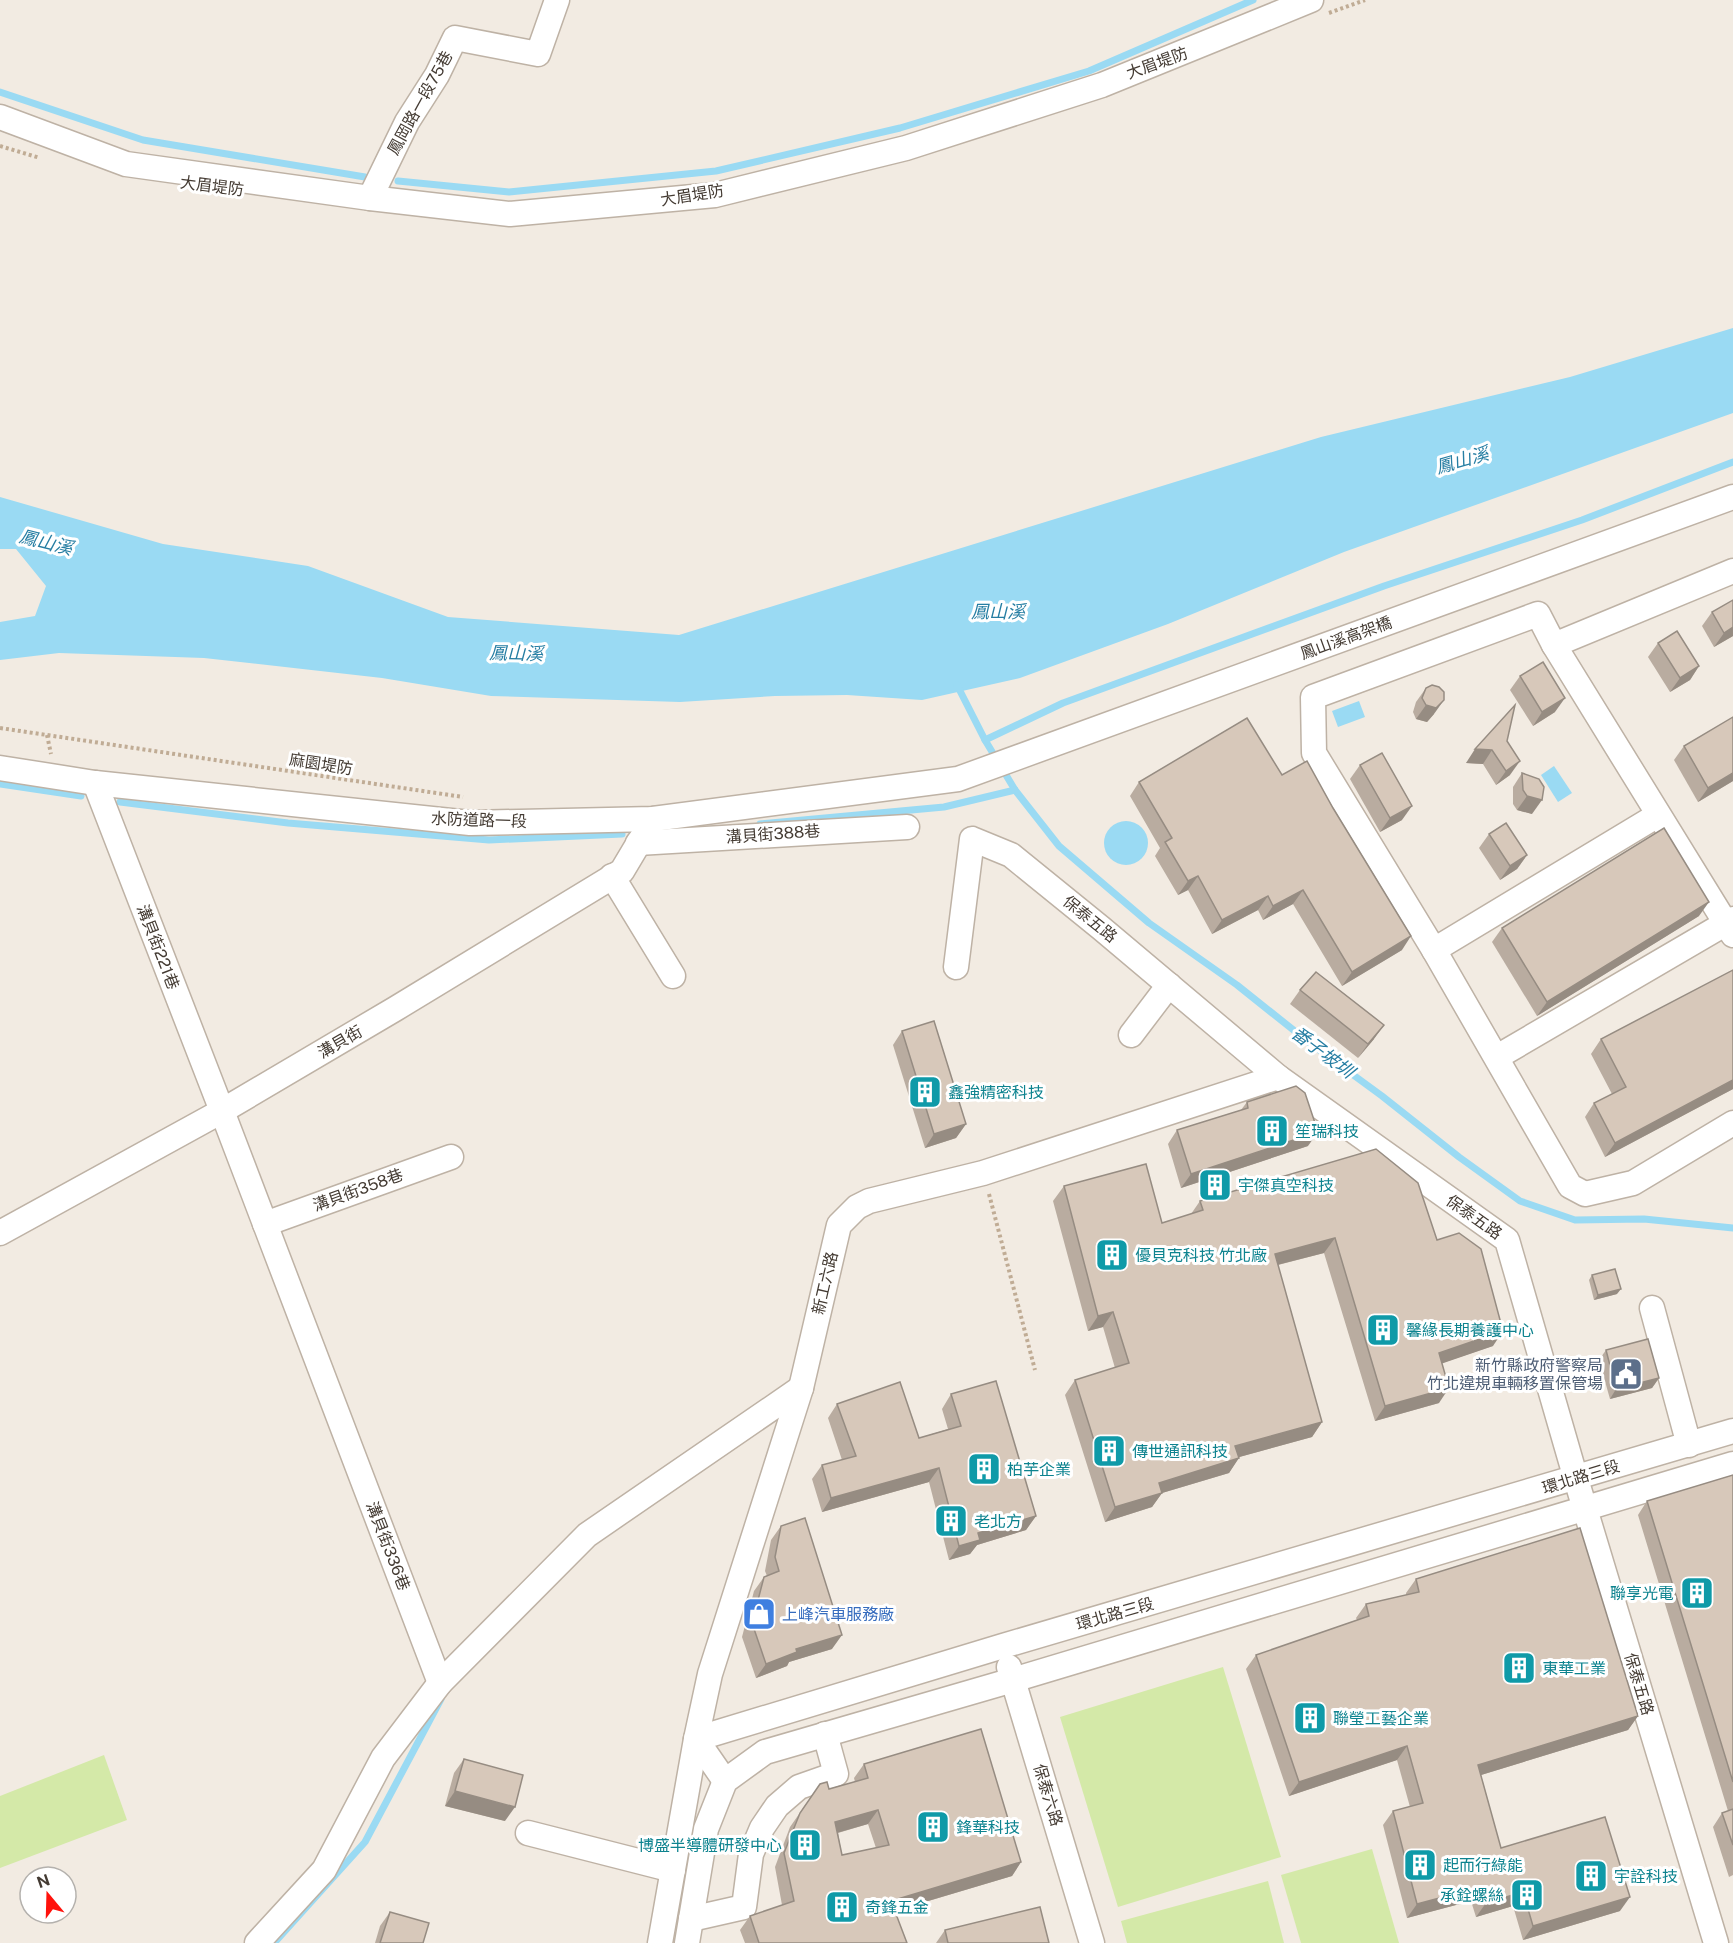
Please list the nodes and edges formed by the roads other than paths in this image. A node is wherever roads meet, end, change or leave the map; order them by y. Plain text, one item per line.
1 (556, 0) edge
2 (1307, 5) edge
3 (0, 117) edge
4 (370, 198) junction
5 (1733, 497) edge
6 (1733, 572) edge
7 (1554, 645) junction
8 (0, 768) edge
9 (958, 779) joint
10 (95, 783) junction
11 (1658, 815) junction
12 (653, 819) junction
13 (907, 827) dead end
14 (638, 843) junction
15 (612, 876) junction
16 (1731, 926) edge
17 (1434, 950) junction
18 (956, 967) dead end
19 (673, 976) dead end
20 (1169, 985) junction
21 (1131, 1035) dead end
22 (1497, 1058) junction
23 (1278, 1077) junction
24 (222, 1111) junction
25 (1733, 1124) edge
26 (451, 1157) dead end
27 (265, 1224) junction
28 (0, 1233) edge
29 (1652, 1308) dead end
30 (801, 1388) junction
31 (1733, 1431) edge
32 (1689, 1445) junction
33 (1733, 1464) edge
34 (1576, 1479) junction
35 (1586, 1508) junction
36 (1003, 1646) junction
37 (1013, 1680) junction
38 (440, 1683) junction
39 (825, 1734) junction
40 (696, 1739) junction
41 (725, 1781) junction
42 (528, 1833) dead end
43 (673, 1870) junction
44 (691, 1919) junction
45 (1717, 1940) edge
46 (257, 1943) edge
47 (660, 1943) edge
48 (687, 1943) edge
49 (1092, 1943) edge

1 - 4 street, 鳳岡路一段75巷
2 - 4 street
3 - 4 street
5 - 9 street, 鳳山溪高架橋
6 - 7 street
7 - 11 street
7 - 17 street
8 - 10 street, 水防道路一段
9 - 12 street, 水防道路一段
10 - 12 street, 水防道路一段
10 - 24 street, 溝貝街221巷
11 - 16 street
11 - 17 street
12 - 14 street, 溝貝街
13 - 14 street, 溝貝街388巷
14 - 15 street, 溝貝街
15 - 19 street
15 - 24 street, 溝貝街
16 - 22 street
17 - 22 street
18 - 20 street, 保泰五路
20 - 21 street
20 - 23 street, 保泰五路
22 - 25 street
23 - 30 street, 新工六路
23 - 34 street, 保泰五路
24 - 27 street, 溝貝街336巷
24 - 28 street, 溝貝街
26 - 27 street, 溝貝街358巷
27 - 38 street, 溝貝街336巷
29 - 32 street
30 - 38 street
30 - 40 street, 新工六路
31 - 32 street, 環北路三段
32 - 34 street, 環北路三段
33 - 35 street, 環北路三段
34 - 35 street, 保泰五路
34 - 36 street, 環北路三段
35 - 37 street, 環北路三段
35 - 45 street, 保泰五路
36 - 37 street, 保泰六路
36 - 40 street, 環北路三段
37 - 39 street, 環北路三段
37 - 49 street, 保泰六路
38 - 46 street
39 - 41 street, 環北路三段
39 - 44 street
40 - 41 street
40 - 43 street
41 - 44 street
42 - 43 street
43 - 47 street
44 - 48 street

